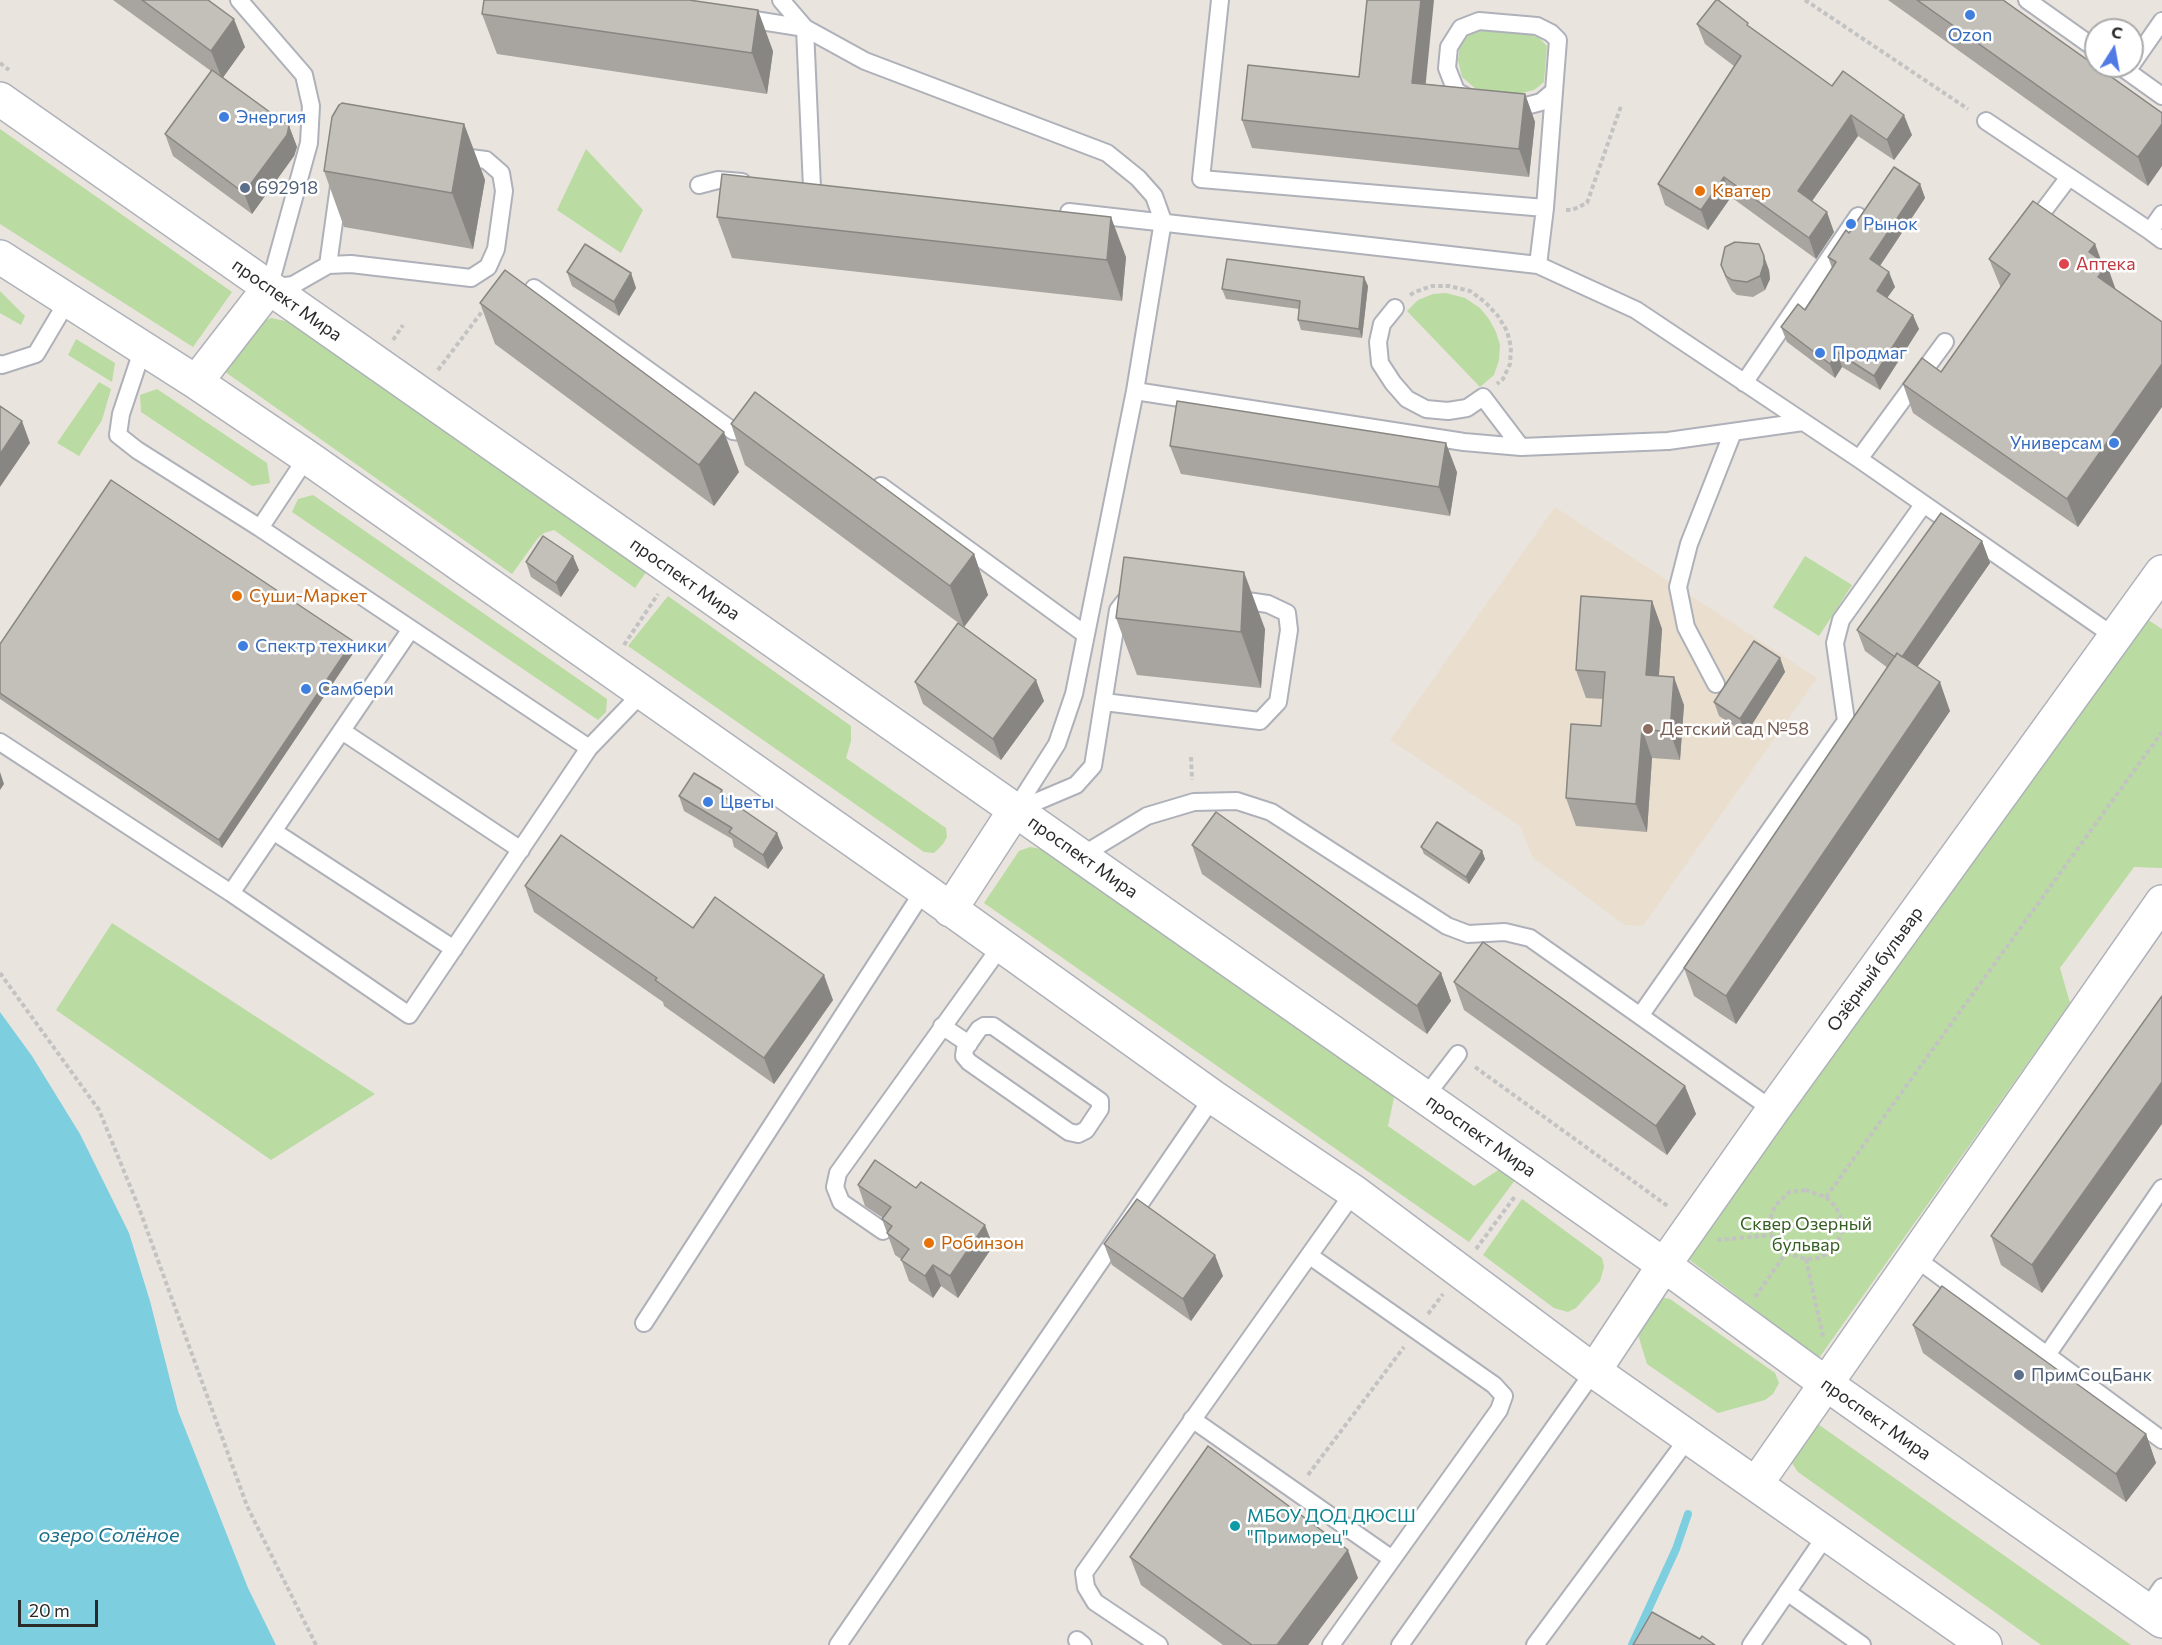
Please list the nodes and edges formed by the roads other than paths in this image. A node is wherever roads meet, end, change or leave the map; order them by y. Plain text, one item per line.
1 (781, 0) edge
2 (1220, 0) edge
3 (2027, 0) edge
4 (242, 1) edge
5 (727, 15) edge
6 (2162, 21) edge
7 (805, 27) junction
8 (2084, 40) edge
9 (2144, 45) edge
10 (2140, 78) edge
11 (1554, 91) junction
12 (2162, 96) edge
13 (0, 99) edge
14 (1986, 121) road end
15 (433, 153) edge
16 (342, 170) edge
17 (2069, 177) junction
18 (753, 183) edge
19 (699, 185) dead end
20 (812, 188) edge
21 (1545, 208) junction
22 (1058, 211) edge
23 (2162, 214) edge
24 (1858, 216) edge
25 (1163, 221) junction
26 (2156, 236) edge
27 (2020, 242) edge
28 (0, 257) edge
29 (328, 265) junction
30 (1538, 265) junction
31 (269, 288) junction
32 (534, 288) edge
33 (68, 300) junction
34 (1395, 308) road end
35 (1945, 342) dead end
36 (143, 348) junction
37 (0, 364) edge
38 (196, 382) junction
39 (1743, 383) junction
40 (1135, 391) junction
41 (757, 410) edge
42 (1803, 422) junction
43 (1733, 432) junction
44 (1521, 447) junction
45 (307, 457) junction
46 (1858, 459) junction
47 (866, 475) edge
48 (1923, 506) junction
49 (260, 528) junction
50 (2162, 572) edge
51 (1142, 591) edge
52 (1222, 598) edge
53 (2152, 607) edge
54 (411, 629) junction
55 (1086, 635) junction
56 (2115, 637) junction
57 (1716, 684) dead end
58 (643, 692) junction
59 (1104, 702) junction
60 (342, 730) junction
61 (0, 741) edge
62 (589, 748) junction
63 (1016, 810) junction
64 (273, 831) junction
65 (521, 850) junction
66 (1081, 856) junction
67 (924, 890) junction
68 (231, 893) junction
69 (2162, 902) edge
70 (950, 910) junction
71 (1001, 946) junction
72 (454, 949) junction
73 (1640, 1016) junction
74 (942, 1026) junction
75 (969, 1044) junction
76 (1458, 1054) road end
77 (1213, 1097) junction
78 (1425, 1097) junction
79 (1773, 1110) junction
80 (2162, 1188) edge
81 (1354, 1192) junction
82 (884, 1231) edge
83 (1310, 1256) junction
84 (1914, 1257) junction
85 (1664, 1265) junction
86 (644, 1323) dead end
87 (2047, 1354) junction
88 (1594, 1371) junction
89 (1825, 1383) junction
90 (1192, 1419) junction
91 (1689, 1437) junction
92 (2162, 1440) edge
93 (1756, 1484) junction
94 (1827, 1534) junction
95 (1392, 1559) junction
96 (1787, 1592) junction
97 (2157, 1606) edge
98 (838, 1645) edge
99 (1159, 1645) edge
100 (1331, 1645) edge
101 (1400, 1645) edge
102 (1535, 1645) edge
103 (1751, 1645) edge
104 (1862, 1645) edge
105 (1985, 1645) edge

1 - 7 lane
2 - 21 lane
3 - 8 lane
4 - 31 lane
5 - 7 lane
6 - 9 lane
7 - 20 lane
7 - 25 lane
10 - 12 lane
11 - 11 lane
11 - 21 lane
13 - 31 street, проспект Мира
14 - 17 lane
15 - 29 lane
16 - 29 lane
17 - 26 lane
17 - 27 lane
18 - 19 lane
21 - 30 lane
22 - 25 lane
23 - 26 lane
24 - 39 lane
25 - 30 lane
25 - 40 lane
28 - 33 street
29 - 31 lane
30 - 39 lane
31 - 38 street
31 - 63 street, проспект Мира
32 - 41 lane
33 - 36 street
33 - 37 lane
34 - 44 lane
35 - 46 lane
36 - 38 street
36 - 49 lane
38 - 45 street
39 - 42 lane
40 - 44 lane
40 - 55 lane
42 - 43 lane
42 - 46 lane
43 - 44 lane
43 - 57 lane
45 - 49 lane
45 - 58 street
46 - 48 lane
47 - 55 lane
48 - 56 lane
48 - 73 lane
49 - 54 lane
50 - 53 street, Озёрный бульвар
51 - 59 lane
52 - 59 lane
53 - 56 street, Озёрный бульвар
54 - 60 lane
54 - 62 lane
55 - 63 lane
56 - 79 street, Озёрный бульвар
58 - 62 lane
58 - 67 street
59 - 63 lane
60 - 64 lane
60 - 65 lane
61 - 68 lane
62 - 65 lane
63 - 66 street, проспект Мира
63 - 70 street
64 - 68 lane
64 - 72 lane
65 - 72 lane
66 - 73 lane
66 - 78 street, проспект Мира
67 - 70 street
67 - 86 lane
68 - 72 lane
69 - 84 street
70 - 71 street
71 - 74 lane
71 - 77 street
73 - 79 lane
74 - 75 lane
74 - 82 lane
75 - 75 lane
76 - 78 lane
77 - 81 street
77 - 98 lane
78 - 85 street, проспект Мира
79 - 85 street, Озёрный бульвар
80 - 87 lane
81 - 83 lane
81 - 88 street
83 - 90 lane
83 - 95 lane
84 - 87 lane
84 - 89 street
85 - 88 street, Озёрный бульвар
85 - 89 street, проспект Мира
87 - 92 lane
88 - 91 street
88 - 101 lane
89 - 93 street
89 - 97 street, проспект Мира
90 - 95 lane
90 - 99 lane
91 - 93 street
91 - 102 lane
93 - 94 street
94 - 96 lane
94 - 105 street
95 - 100 lane
96 - 103 lane
96 - 104 lane

